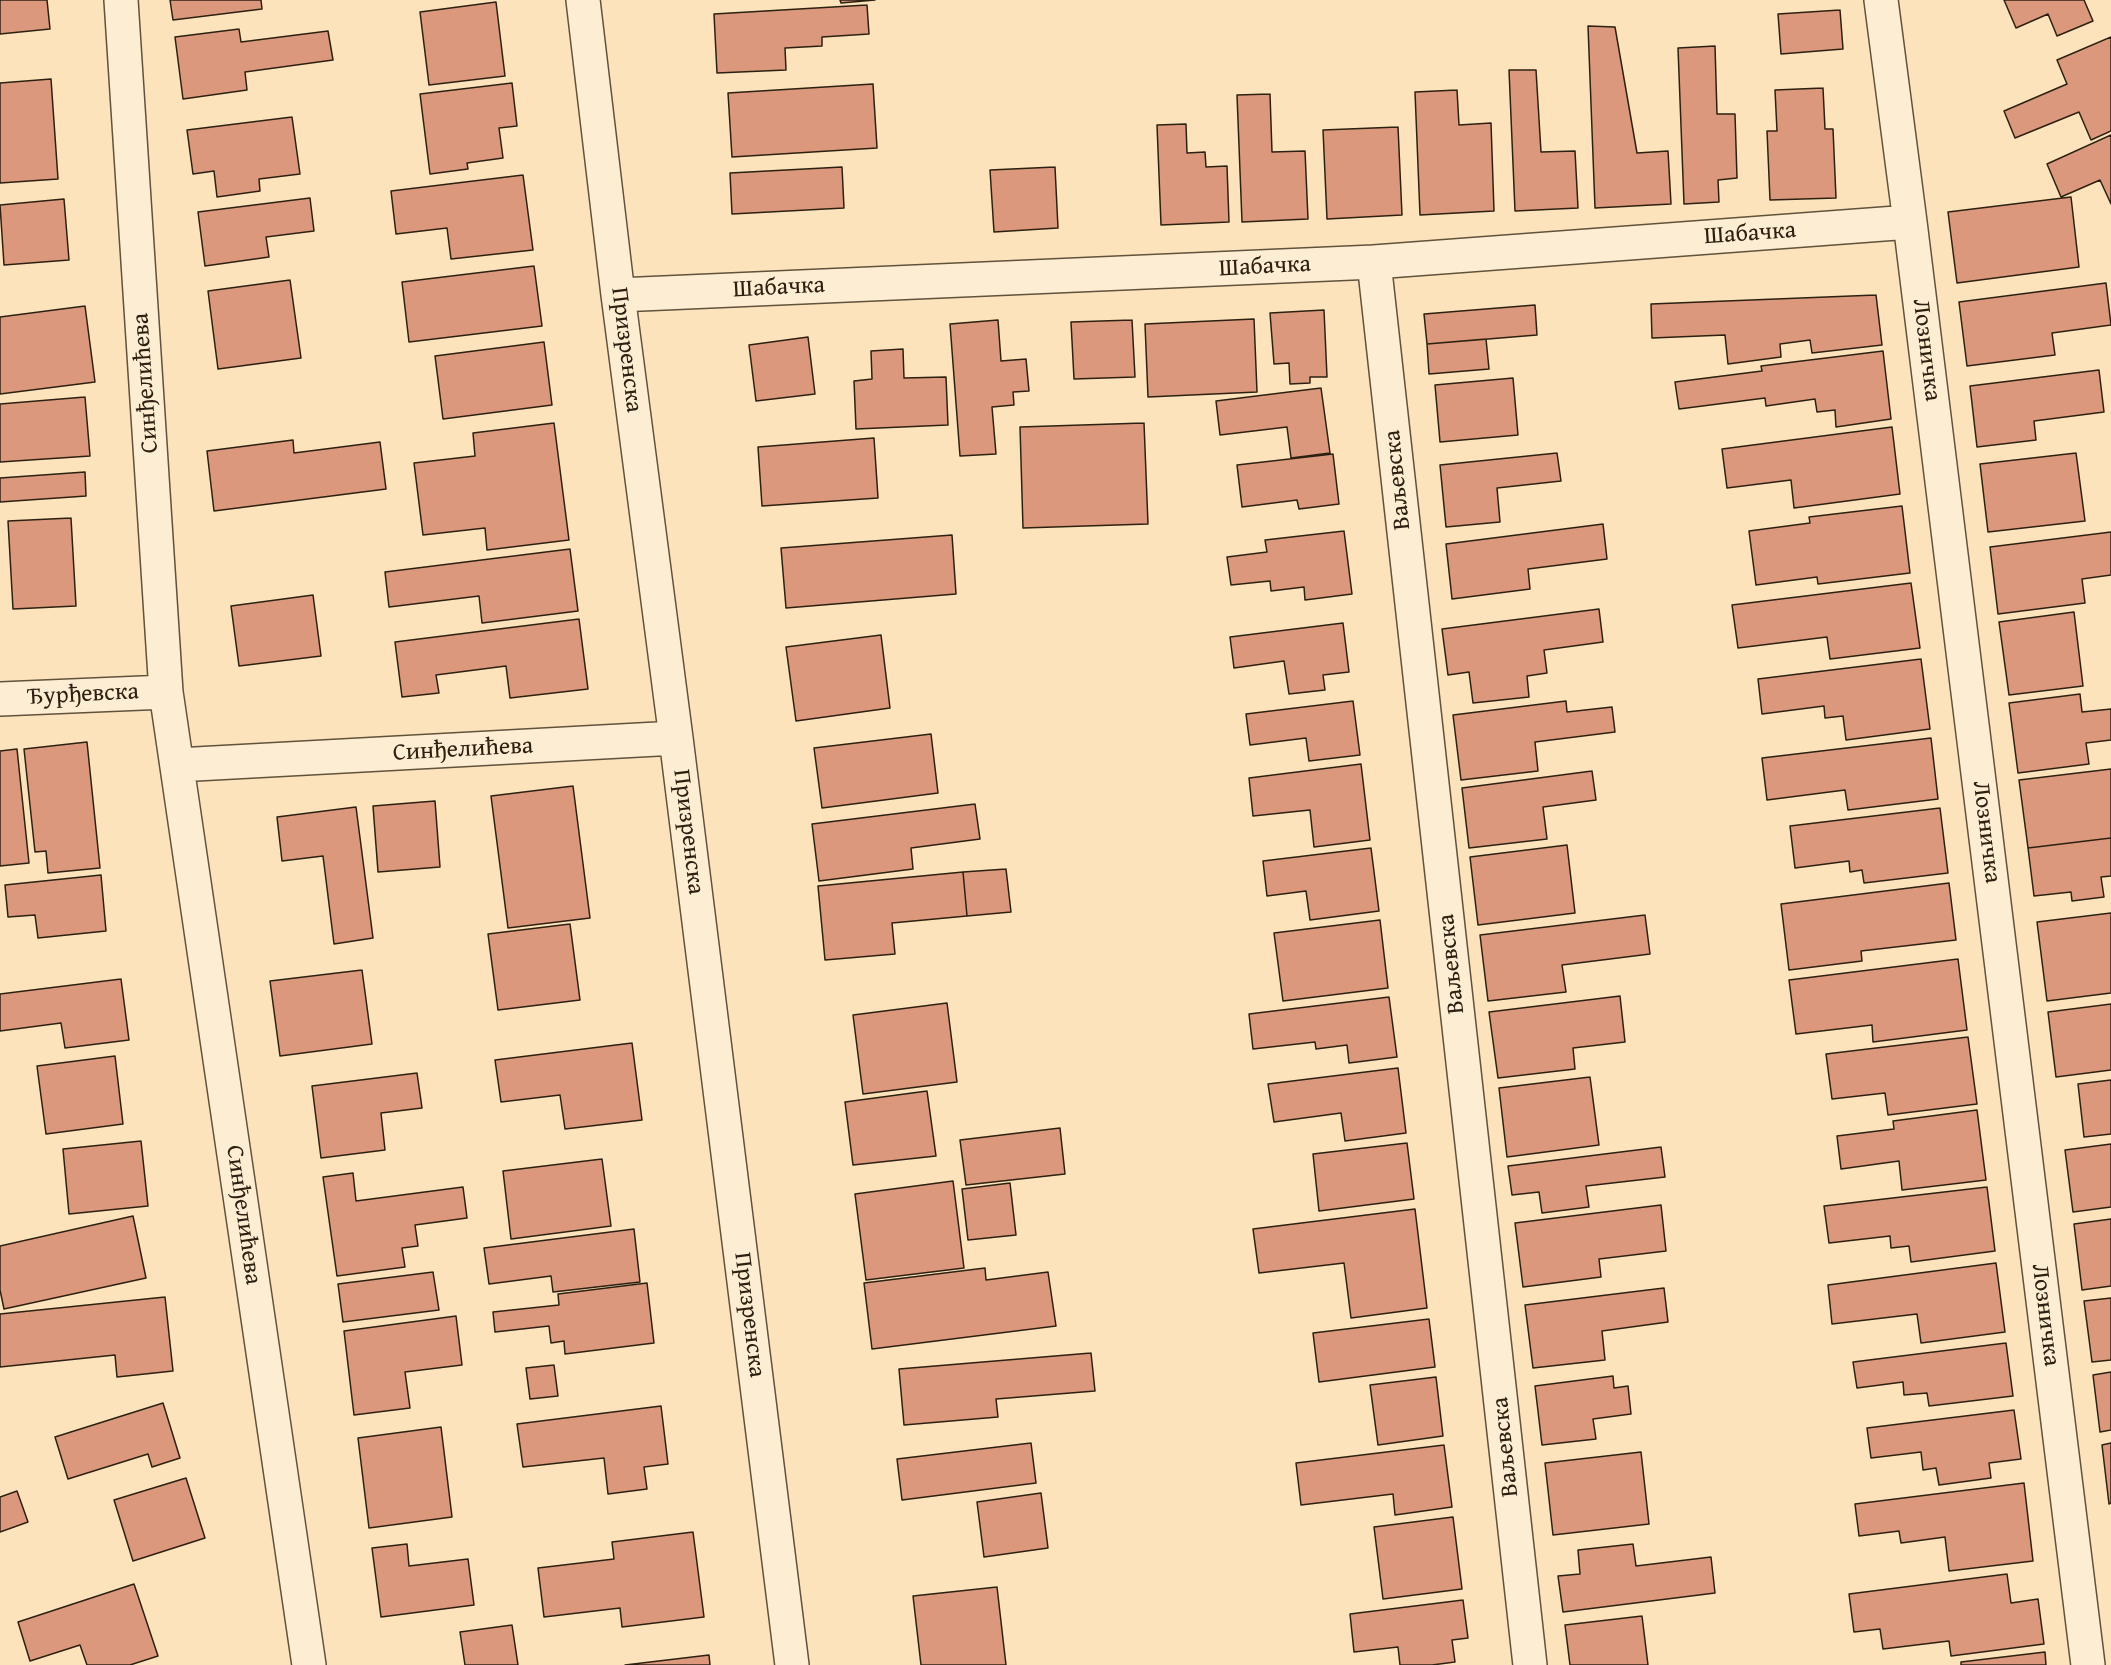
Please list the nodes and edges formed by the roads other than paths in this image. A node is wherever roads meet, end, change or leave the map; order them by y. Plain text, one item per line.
1 (121, 0) edge
2 (583, 0) edge
3 (1881, 0) edge
4 (1910, 222) junction
5 (1374, 262) junction
6 (618, 295) junction
7 (166, 692) junction
8 (0, 699) edge
9 (676, 738) junction
10 (177, 765) junction
11 (309, 1665) edge
12 (792, 1665) edge
13 (1530, 1665) edge
14 (2088, 1665) edge

1 - 7 street, Синђелићева
2 - 6 street, Призренска
3 - 4 street, Лозничка
4 - 5 street, Шабачка
4 - 14 street, Лозничка
5 - 6 street, Шабачка
5 - 13 street, Ваљевска
6 - 9 street, Призренска
7 - 8 street, Ђурђевска
7 - 10 street, Синђелићева
9 - 10 street, Синђелићева
9 - 12 street, Призренска
10 - 11 street, Синђелићева

